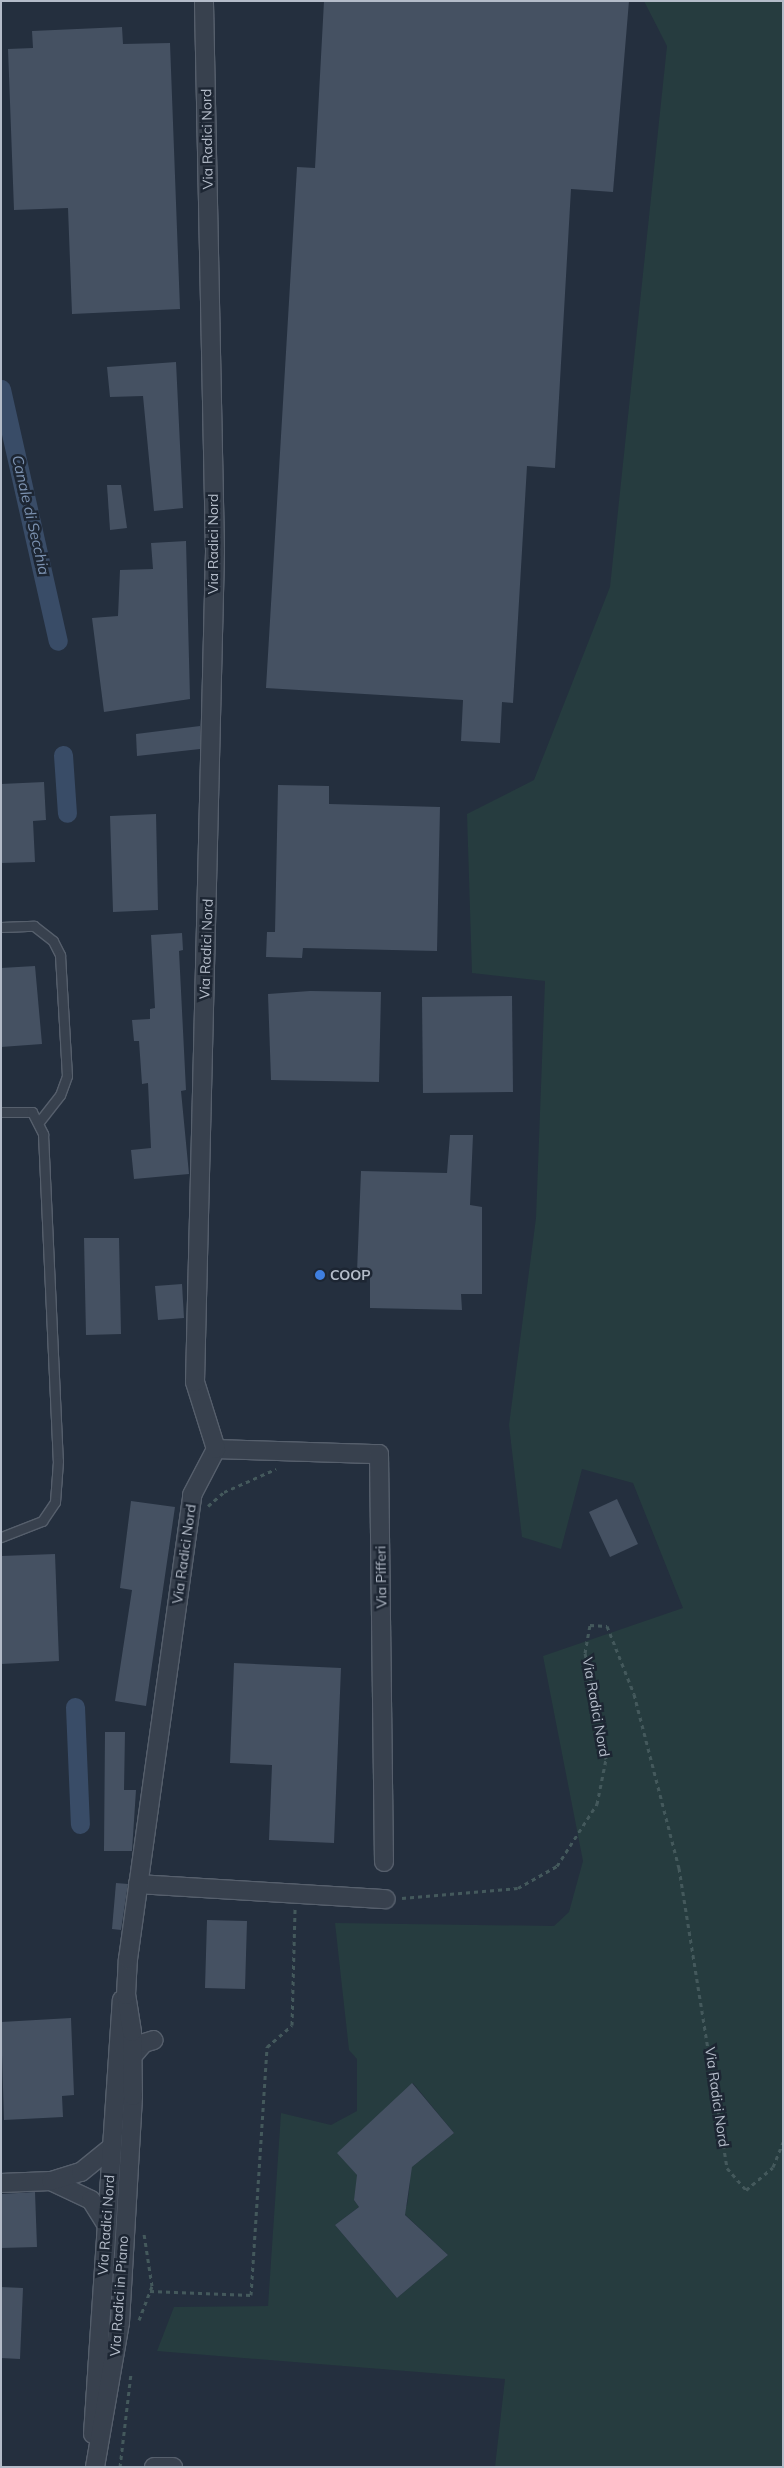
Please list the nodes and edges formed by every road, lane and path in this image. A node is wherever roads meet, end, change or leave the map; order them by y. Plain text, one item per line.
1 (204, 1) edge
2 (1, 927) edge
3 (1, 1112) edge
4 (40, 1121) junction
5 (216, 1449) junction
6 (278, 1452) junction
7 (204, 1510) dead end
8 (1, 1537) edge
9 (384, 1862) dead end
10 (138, 1884) junction
11 (296, 1894) junction
12 (386, 1899) joint
13 (126, 1995) junction
14 (130, 2020) junction
15 (133, 2055) junction
16 (116, 2078) junction
17 (783, 2142) edge
18 (111, 2148) junction
19 (51, 2181) junction
20 (1, 2183) edge
21 (127, 2183) joint
22 (106, 2224) junction
23 (150, 2291) dead end
24 (96, 2462) edge
25 (154, 2467) edge
26 (173, 2467) edge

1 - 5 street, Via Radici Nord
2 - 4 lane
3 - 4 lane
4 - 8 lane
5 - 6 street, Via Pifferi
5 - 10 street, Via Radici Nord
6 - 7 path
6 - 9 street, Via Pifferi
10 - 11 street
10 - 13 street, Via Radici Nord
11 - 12 street
11 - 23 path
12 - 17 path, Via Radici Nord
13 - 14 street, Via Radici Nord
13 - 16 street, Via Radici Nord
14 - 15 street, Via Radici Nord
14 - 15 street
15 - 16 street
15 - 21 street, Via Radici Nord
16 - 18 street, Via Radici Nord
18 - 19 street
18 - 22 street, Via Radici Nord
19 - 20 street
19 - 22 street
21 - 24 street, Via Radici in Piano
22 - 24 street, Via Radici Nord
25 - 26 street

